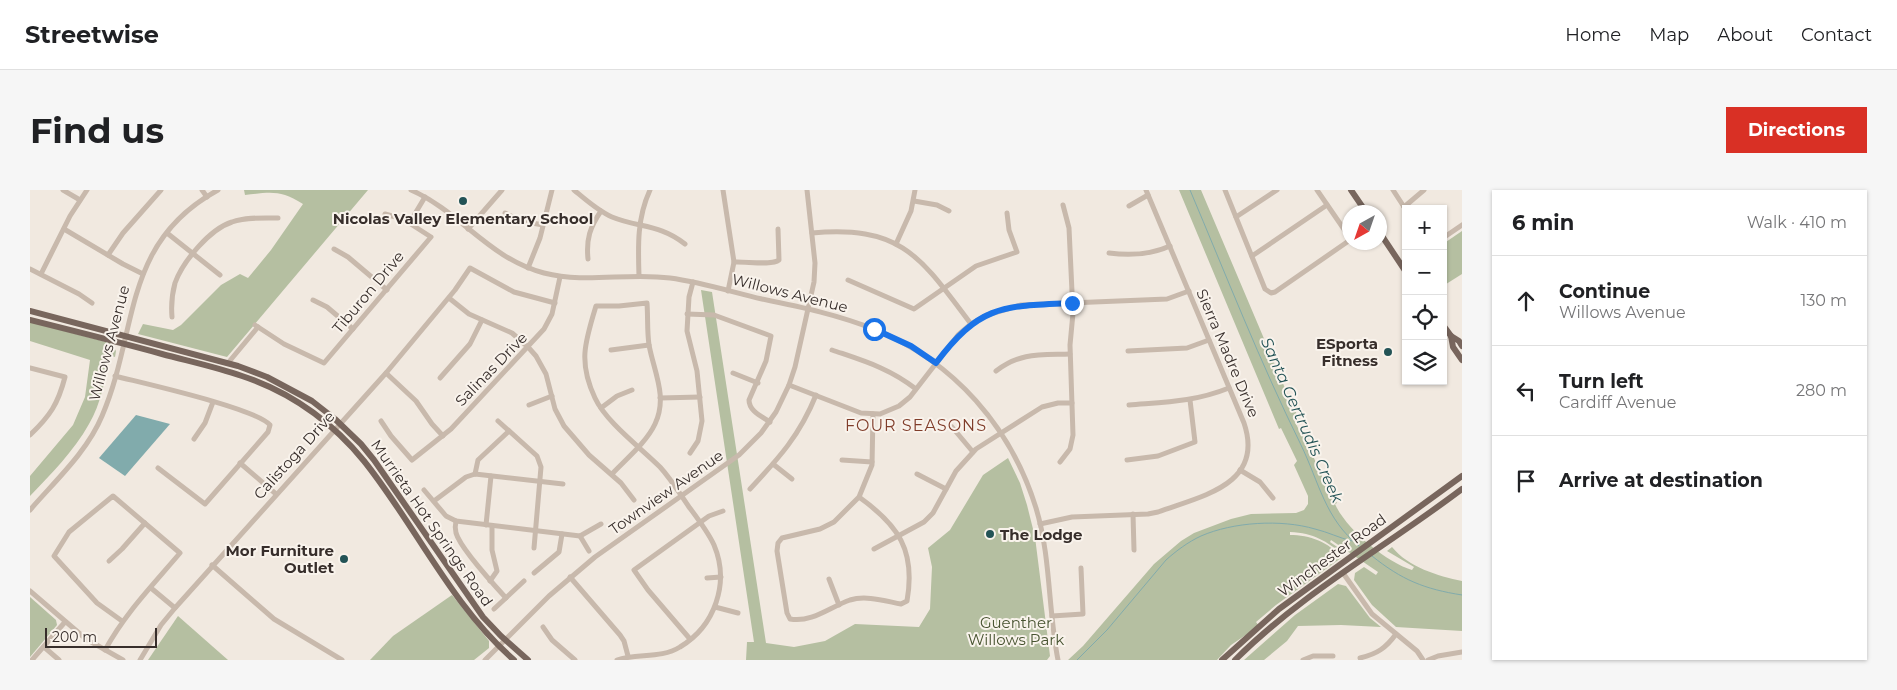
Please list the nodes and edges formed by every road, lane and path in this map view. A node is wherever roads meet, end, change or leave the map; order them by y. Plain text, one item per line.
1 (64, 190) edge
2 (87, 190) edge
3 (161, 190) edge
4 (202, 190) edge
5 (218, 190) edge
6 (411, 190) edge
7 (502, 190) edge
8 (552, 190) edge
9 (574, 190) edge
10 (650, 190) edge
11 (723, 190) edge
12 (807, 190) edge
13 (914, 190) edge
14 (1225, 190) edge
15 (1277, 190) edge
16 (1317, 190) edge
17 (1351, 190) edge
18 (1392, 190) edge
19 (1424, 190) edge
20 (1147, 192) edge
21 (207, 197) junction
22 (425, 197) junction
23 (80, 200) junction
24 (914, 200) junction
25 (1063, 205) dead end
26 (1327, 205) junction
27 (1361, 205) edge
28 (1403, 205) edge
29 (1408, 205) edge
30 (1129, 206) dead end
31 (600, 210) junction
32 (949, 211) dead end
33 (505, 213) dead end
34 (1007, 213) dead end
35 (385, 214) dead end
36 (1236, 216) junction
37 (278, 218) dead end
38 (410, 222) junction
39 (639, 224) junction
40 (543, 225) junction
41 (1462, 225) edge
42 (1342, 227) edge
43 (64, 229) junction
44 (468, 229) junction
45 (778, 229) dead end
46 (167, 233) junction
47 (812, 233) junction
48 (1447, 235) edge
49 (1387, 243) edge
50 (684, 244) dead end
51 (896, 244) junction
52 (1342, 245) edge
53 (1170, 246) junction
54 (334, 249) dead end
55 (1109, 253) dead end
56 (194, 254) junction
57 (108, 255) junction
58 (1252, 256) junction
59 (588, 259) dead end
60 (734, 262) junction
61 (1402, 264) edge
62 (528, 268) junction
63 (30, 269) edge
64 (41, 274) junction
65 (143, 274) junction
66 (220, 275) dead end
67 (639, 276) junction
68 (560, 277) junction
69 (848, 280) dead end
70 (694, 282) junction
71 (944, 288) junction
72 (387, 290) junction
73 (728, 291) junction
74 (1189, 291) junction
75 (449, 298) junction
76 (314, 300) dead end
77 (92, 303) dead end
78 (555, 303) junction
79 (1072, 303) junction
80 (808, 309) junction
81 (30, 312) edge
82 (687, 314) junction
83 (172, 317) dead end
84 (30, 320) edge
85 (482, 320) junction
86 (971, 324) junction
87 (353, 329) junction
88 (1447, 330) edge
89 (125, 336) junction
90 (1451, 336) junction
91 (1209, 340) junction
92 (123, 344) junction
93 (649, 345) junction
94 (1462, 346) edge
95 (528, 347) junction
96 (611, 350) dead end
97 (832, 350) dead end
98 (1128, 351) dead end
99 (1070, 354) junction
100 (1462, 360) edge
101 (228, 363) junction
102 (936, 363) junction
103 (30, 368) edge
104 (996, 371) dead end
105 (386, 373) junction
106 (732, 373) dead end
107 (115, 376) junction
108 (440, 378) dead end
109 (758, 383) junction
110 (789, 385) junction
111 (1229, 388) junction
112 (916, 389) junction
113 (632, 390) dead end
114 (552, 396) junction
115 (816, 396) junction
116 (700, 397) junction
117 (660, 398) junction
118 (1190, 400) junction
119 (212, 402) junction
120 (1072, 403) junction
121 (529, 405) dead end
122 (1129, 405) dead end
123 (601, 408) junction
124 (873, 414) junction
125 (381, 421) dead end
126 (498, 421) dead end
127 (770, 422) junction
128 (340, 423) junction
129 (952, 427) dead end
130 (334, 430) junction
131 (509, 430) junction
132 (1002, 432) junction
133 (30, 435) edge
134 (444, 436) junction
135 (194, 440) dead end
136 (638, 446) junction
137 (690, 452) dead end
138 (973, 452) junction
139 (842, 460) dead end
140 (1126, 460) dead end
141 (872, 462) junction
142 (1060, 462) dead end
143 (240, 463) junction
144 (773, 464) junction
145 (158, 468) dead end
146 (1240, 470) junction
147 (475, 474) junction
148 (612, 474) junction
149 (917, 474) dead end
150 (491, 476) junction
151 (1462, 476) edge
152 (792, 479) dead end
153 (540, 481) junction
154 (563, 484) dead end
155 (750, 489) dead end
156 (946, 489) junction
157 (1462, 489) edge
158 (424, 490) dead end
159 (276, 494) junction
160 (682, 496) junction
161 (859, 497) junction
162 (1273, 498) dead end
163 (634, 500) dead end
164 (434, 501) junction
165 (30, 510) edge
166 (723, 511) dead end
167 (1133, 514) junction
168 (456, 521) junction
169 (145, 523) junction
170 (700, 523) junction
171 (601, 524) dead end
172 (1040, 524) junction
173 (489, 526) junction
174 (535, 531) junction
175 (562, 534) junction
176 (580, 536) junction
177 (899, 536) junction
178 (534, 548) dead end
179 (874, 549) dead end
180 (1134, 550) dead end
181 (589, 551) dead end
182 (109, 561) dead end
183 (212, 565) junction
184 (1081, 568) dead end
185 (534, 573) dead end
186 (1343, 573) junction
187 (570, 577) junction
188 (721, 577) junction
189 (707, 578) dead end
190 (829, 579) dead end
191 (490, 581) junction
192 (524, 581) dead end
193 (151, 588) junction
194 (30, 591) edge
195 (506, 598) junction
196 (839, 605) junction
197 (715, 607) junction
198 (175, 608) junction
199 (494, 609) dead end
200 (738, 613) dead end
201 (1052, 616) junction
202 (122, 621) junction
203 (65, 622) junction
204 (543, 628) dead end
205 (1396, 634) junction
206 (690, 639) junction
207 (506, 640) junction
208 (499, 646) junction
209 (44, 647) junction
210 (105, 650) junction
211 (1462, 652) edge
212 (628, 656) junction
213 (1333, 656) dead end
214 (1360, 658) dead end
215 (32, 660) edge
216 (59, 660) edge
217 (123, 660) edge
218 (140, 660) edge
219 (342, 660) edge
220 (485, 660) edge
221 (514, 660) edge
222 (528, 660) edge
223 (575, 660) edge
224 (617, 660) edge
225 (1058, 660) edge
226 (1222, 660) edge
227 (1235, 660) edge
228 (1303, 660) edge
229 (1423, 660) edge
230 (1428, 660) edge

1 - 23 street
2 - 23 street
3 - 57 street
4 - 21 street
5 - 21 street, Willows Avenue
6 - 22 street, Willows Avenue
7 - 44 street
8 - 40 street
9 - 31 street
10 - 39 street
11 - 60 street
12 - 47 street, Townview Avenue
13 - 24 street
14 - 36 street
15 - 36 street
16 - 26 street
17 - 27 main road
18 - 28 street
19 - 29 street
20 - 30 street
20 - 53 street, Sierra Madre Drive
21 - 46 street, Willows Avenue
22 - 38 street
22 - 44 street, Willows Avenue
23 - 43 street
24 - 32 street
24 - 51 street
25 - 79 street
26 - 42 street
26 - 58 street
31 - 39 street
31 - 59 street
33 - 40 street
34 - 71 street
35 - 38 street
36 - 58 street
37 - 56 street
38 - 72 street, Tiburon Drive
39 - 50 street
39 - 67 street
40 - 62 street
41 - 48 street
43 - 57 street
43 - 64 street
44 - 62 street, Willows Avenue
45 - 60 street
46 - 56 street
46 - 65 street, Willows Avenue
47 - 51 street
47 - 80 street, Townview Avenue
49 - 61 main road
51 - 71 street
52 - 58 street
53 - 55 street
53 - 74 street, Sierra Madre Drive
54 - 72 street
56 - 66 street
56 - 83 street
57 - 65 street
60 - 73 street
62 - 68 street, Willows Avenue
63 - 64 street
64 - 77 street
65 - 89 street, Willows Avenue
67 - 68 street, Willows Avenue
67 - 70 street, Willows Avenue
68 - 78 street, Salinas Drive
69 - 71 street
70 - 73 street, Willows Avenue
70 - 82 street
71 - 86 street
72 - 87 street, Tiburon Drive
73 - 80 street, Willows Avenue
74 - 79 street
74 - 91 street, Sierra Madre Drive
75 - 78 street, Calistoga Drive
75 - 85 street
75 - 105 street, Calistoga Drive
76 - 87 street
78 - 95 street, Salinas Drive
79 - 86 street
79 - 99 street
80 - 102 street, Willows Avenue
80 - 110 street, Townview Avenue
81 - 89 main road, Murrieta Hot Springs Road
82 - 109 street
82 - 116 street
84 - 92 main road, Murrieta Hot Springs Road
85 - 95 street
85 - 108 street
86 - 102 street
87 - 101 street, Tiburon Drive
88 - 90 main road
89 - 92 street, Willows Avenue
89 - 101 main road, Murrieta Hot Springs Road
90 - 94 main road
90 - 100 main road
91 - 98 street
91 - 111 street, Sierra Madre Drive
92 - 107 street, Willows Avenue
92 - 130 main road, Murrieta Hot Springs Road
93 - 96 street
93 - 117 street
93 - 123 street
95 - 114 street
95 - 134 street, Salinas Drive
97 - 112 street
99 - 104 street
99 - 120 street
101 - 128 main road, Murrieta Hot Springs Road
102 - 112 street
102 - 132 street, Willows Avenue
103 - 133 street
105 - 128 street, Calistoga Drive
105 - 134 street
106 - 109 street
107 - 119 street
107 - 165 street, Willows Avenue
109 - 127 street
110 - 115 street
110 - 127 street, Townview Avenue
111 - 118 street
111 - 146 street, Sierra Madre Drive
112 - 124 street
113 - 123 street
114 - 121 street
114 - 148 street
115 - 124 street
115 - 144 street
116 - 117 street
116 - 137 street
117 - 136 street
118 - 122 street
118 - 140 street
119 - 135 street
119 - 143 street
120 - 132 street
120 - 142 street
123 - 136 street
124 - 141 street
125 - 134 street, Salinas Drive
126 - 131 street
127 - 160 street, Townview Avenue
128 - 130 street, Calistoga Drive
128 - 207 main road, Murrieta Hot Springs Road
129 - 138 street
130 - 159 street, Calistoga Drive
130 - 208 main road, Murrieta Hot Springs Road
131 - 147 street
131 - 153 street
132 - 138 street
132 - 172 street, Willows Avenue
136 - 148 street
136 - 160 street
138 - 156 street
139 - 141 street
141 - 161 street
143 - 145 street
143 - 159 street
144 - 152 street
144 - 155 street
146 - 162 street
146 - 167 street, Sierra Madre Drive
147 - 150 street
147 - 164 street
148 - 163 street
149 - 156 street
150 - 153 street
150 - 173 street
151 - 226 main road, Winchester Road
153 - 154 street
153 - 174 street
156 - 177 street
157 - 186 main road, Winchester Road
158 - 164 street
159 - 183 street, Calistoga Drive
160 - 170 street
160 - 187 street, Townview Avenue
161 - 177 street
161 - 196 street
164 - 168 street
166 - 170 street
167 - 172 street, Sierra Madre Drive
167 - 180 street
168 - 173 street
168 - 191 street
169 - 182 street
169 - 193 street
169 - 202 street
170 - 188 street
170 - 206 street
171 - 176 street
172 - 201 street, Willows Avenue
173 - 174 street
173 - 191 street
174 - 175 street
174 - 178 street
175 - 176 street
175 - 185 street
176 - 181 street
177 - 179 street
177 - 196 street
183 - 198 street, Calistoga Drive
183 - 219 street
184 - 201 street
186 - 205 street
186 - 227 main road, Winchester Road
187 - 207 street, Townview Avenue
187 - 212 street
188 - 189 street
188 - 197 street
190 - 196 street
191 - 195 street
192 - 195 street
193 - 198 street
193 - 202 street
194 - 203 street
195 - 199 street
197 - 200 street
197 - 206 street
198 - 218 street, Calistoga Drive
201 - 225 street, Willows Avenue
202 - 210 street
203 - 209 street
203 - 210 street
204 - 223 street
205 - 214 street
205 - 229 street
206 - 212 street
207 - 208 street, Townview Avenue
207 - 222 main road, Murrieta Hot Springs Road
208 - 220 street, Townview Avenue
208 - 221 main road, Murrieta Hot Springs Road
209 - 215 street
209 - 216 street
210 - 217 street
211 - 230 street
212 - 224 street
213 - 228 street

